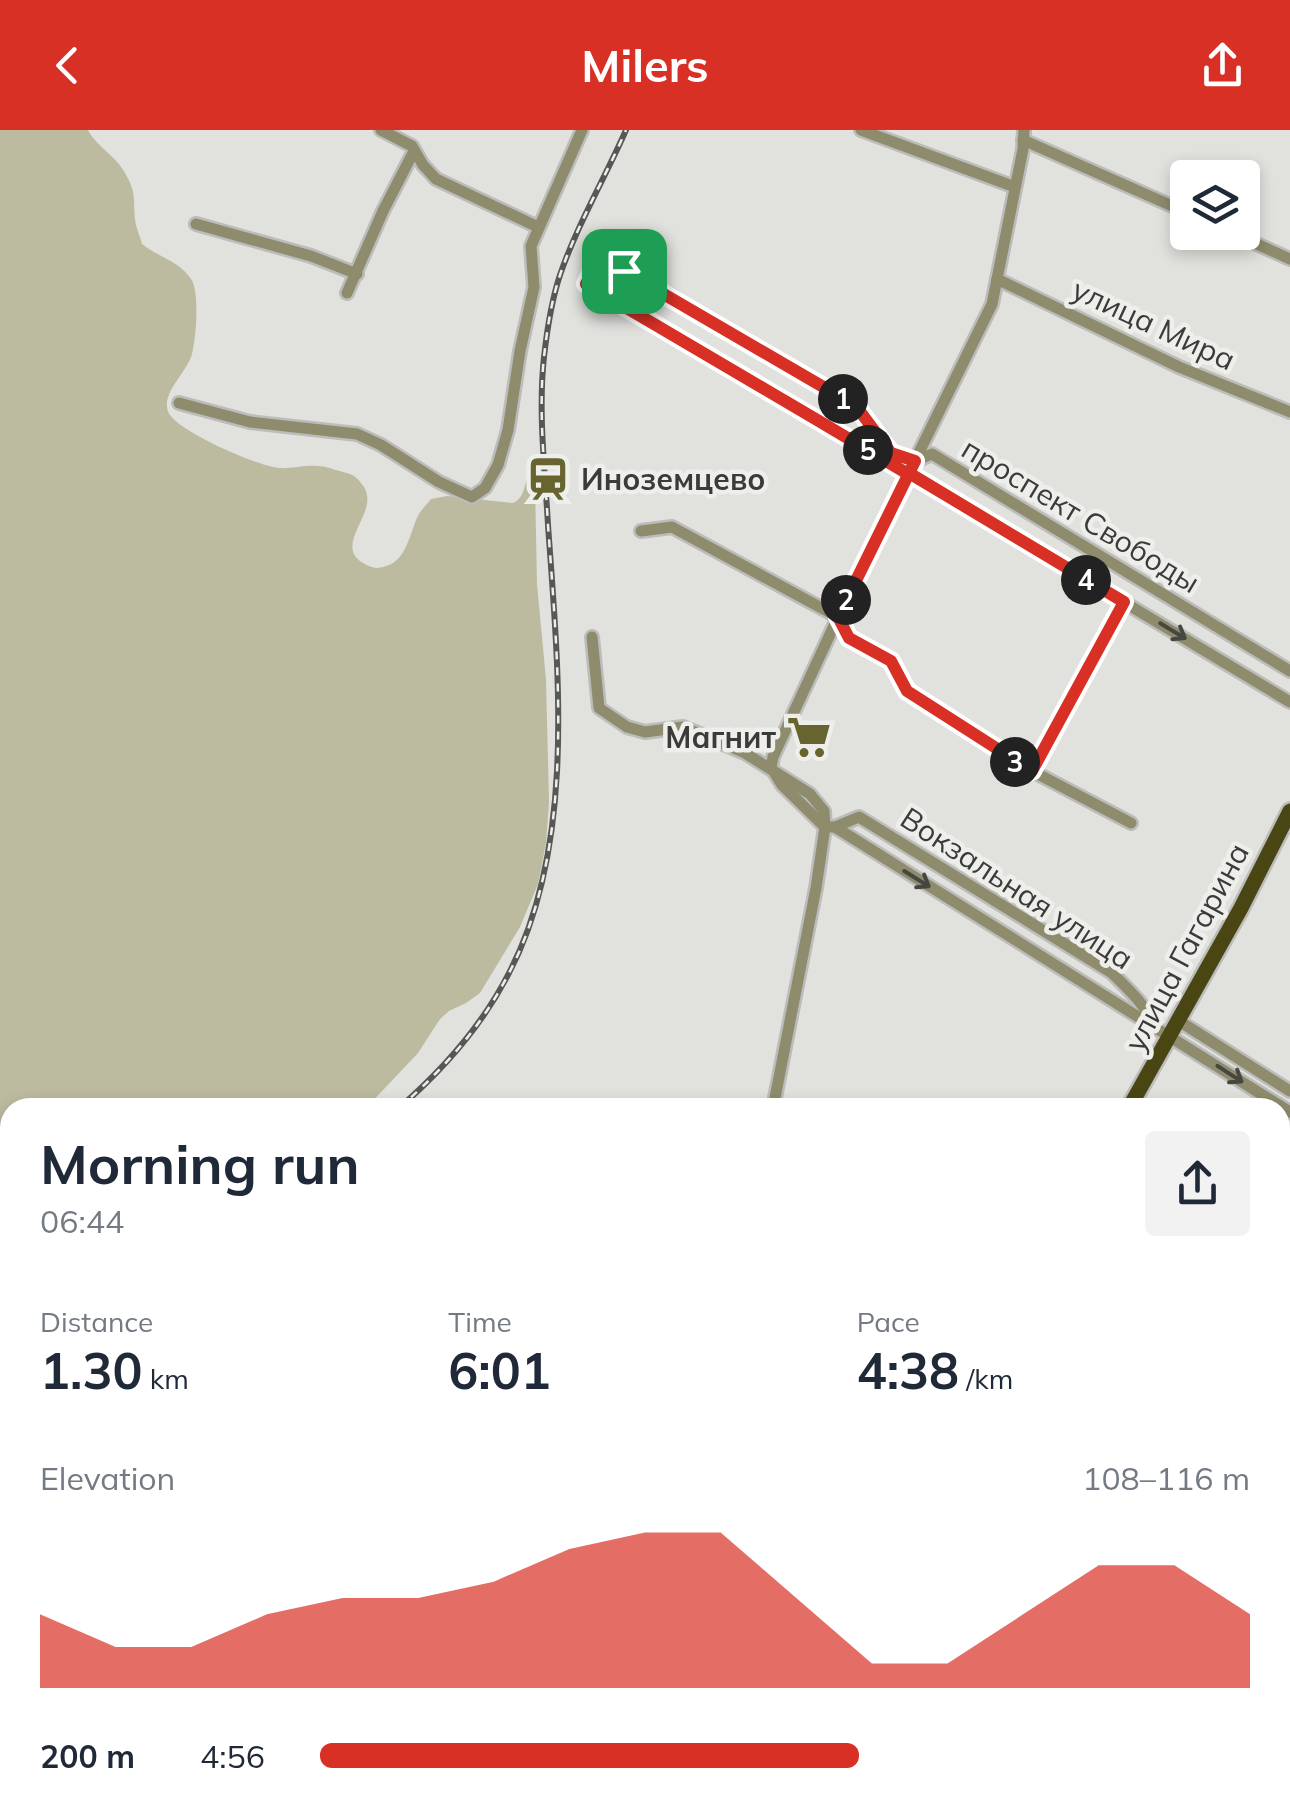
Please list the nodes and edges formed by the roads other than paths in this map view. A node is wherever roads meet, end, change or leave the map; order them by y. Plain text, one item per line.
1 (381, 130) edge
2 (582, 130) edge
3 (861, 130) edge
4 (1024, 135) edge
5 (414, 150) junction
6 (1015, 187) junction
7 (1170, 205) edge
8 (196, 224) dead end
9 (538, 228) junction
10 (1260, 246) edge
11 (1290, 259) edge
12 (357, 274) junction
13 (997, 279) junction
14 (347, 293) dead end
15 (179, 403) dead end
16 (1290, 412) edge
17 (915, 461) junction
18 (908, 474) junction
19 (640, 530) dead end
20 (1124, 602) junction
21 (838, 617) junction
22 (592, 637) dead end
23 (1290, 671) edge
24 (1290, 702) edge
25 (772, 768) junction
26 (1032, 771) junction
27 (1290, 811) edge
28 (1131, 823) dead end
29 (830, 827) junction
30 (1168, 1029) junction
31 (1290, 1090) edge
32 (775, 1098) edge
33 (1134, 1098) edge
34 (1269, 1098) edge

1 - 5 street
2 - 9 street
3 - 6 street
4 - 6 street
4 - 7 street
5 - 9 street
5 - 12 street
6 - 13 street
8 - 12 street
9 - 15 street
10 - 11 street
12 - 14 street
13 - 16 street, улица Мира
13 - 17 street
17 - 18 street
17 - 18 street, проспект Свободы
17 - 23 street, проспект Свободы
18 - 20 street, проспект Свободы
18 - 21 street
19 - 21 street
20 -> 24 street, проспект Свободы
20 - 26 street
21 - 25 street
21 - 26 street
22 - 25 street, Вокзальная улица
25 - 29 street, Вокзальная улица
26 - 28 street
27 - 30 main road, улица Гагарина
29 -> 30 street, Вокзальная улица
29 - 30 street, Вокзальная улица
29 - 32 street
30 - 31 street, Вокзальная улица
30 - 33 main road, улица Гагарина
30 -> 34 street, Вокзальная улица

